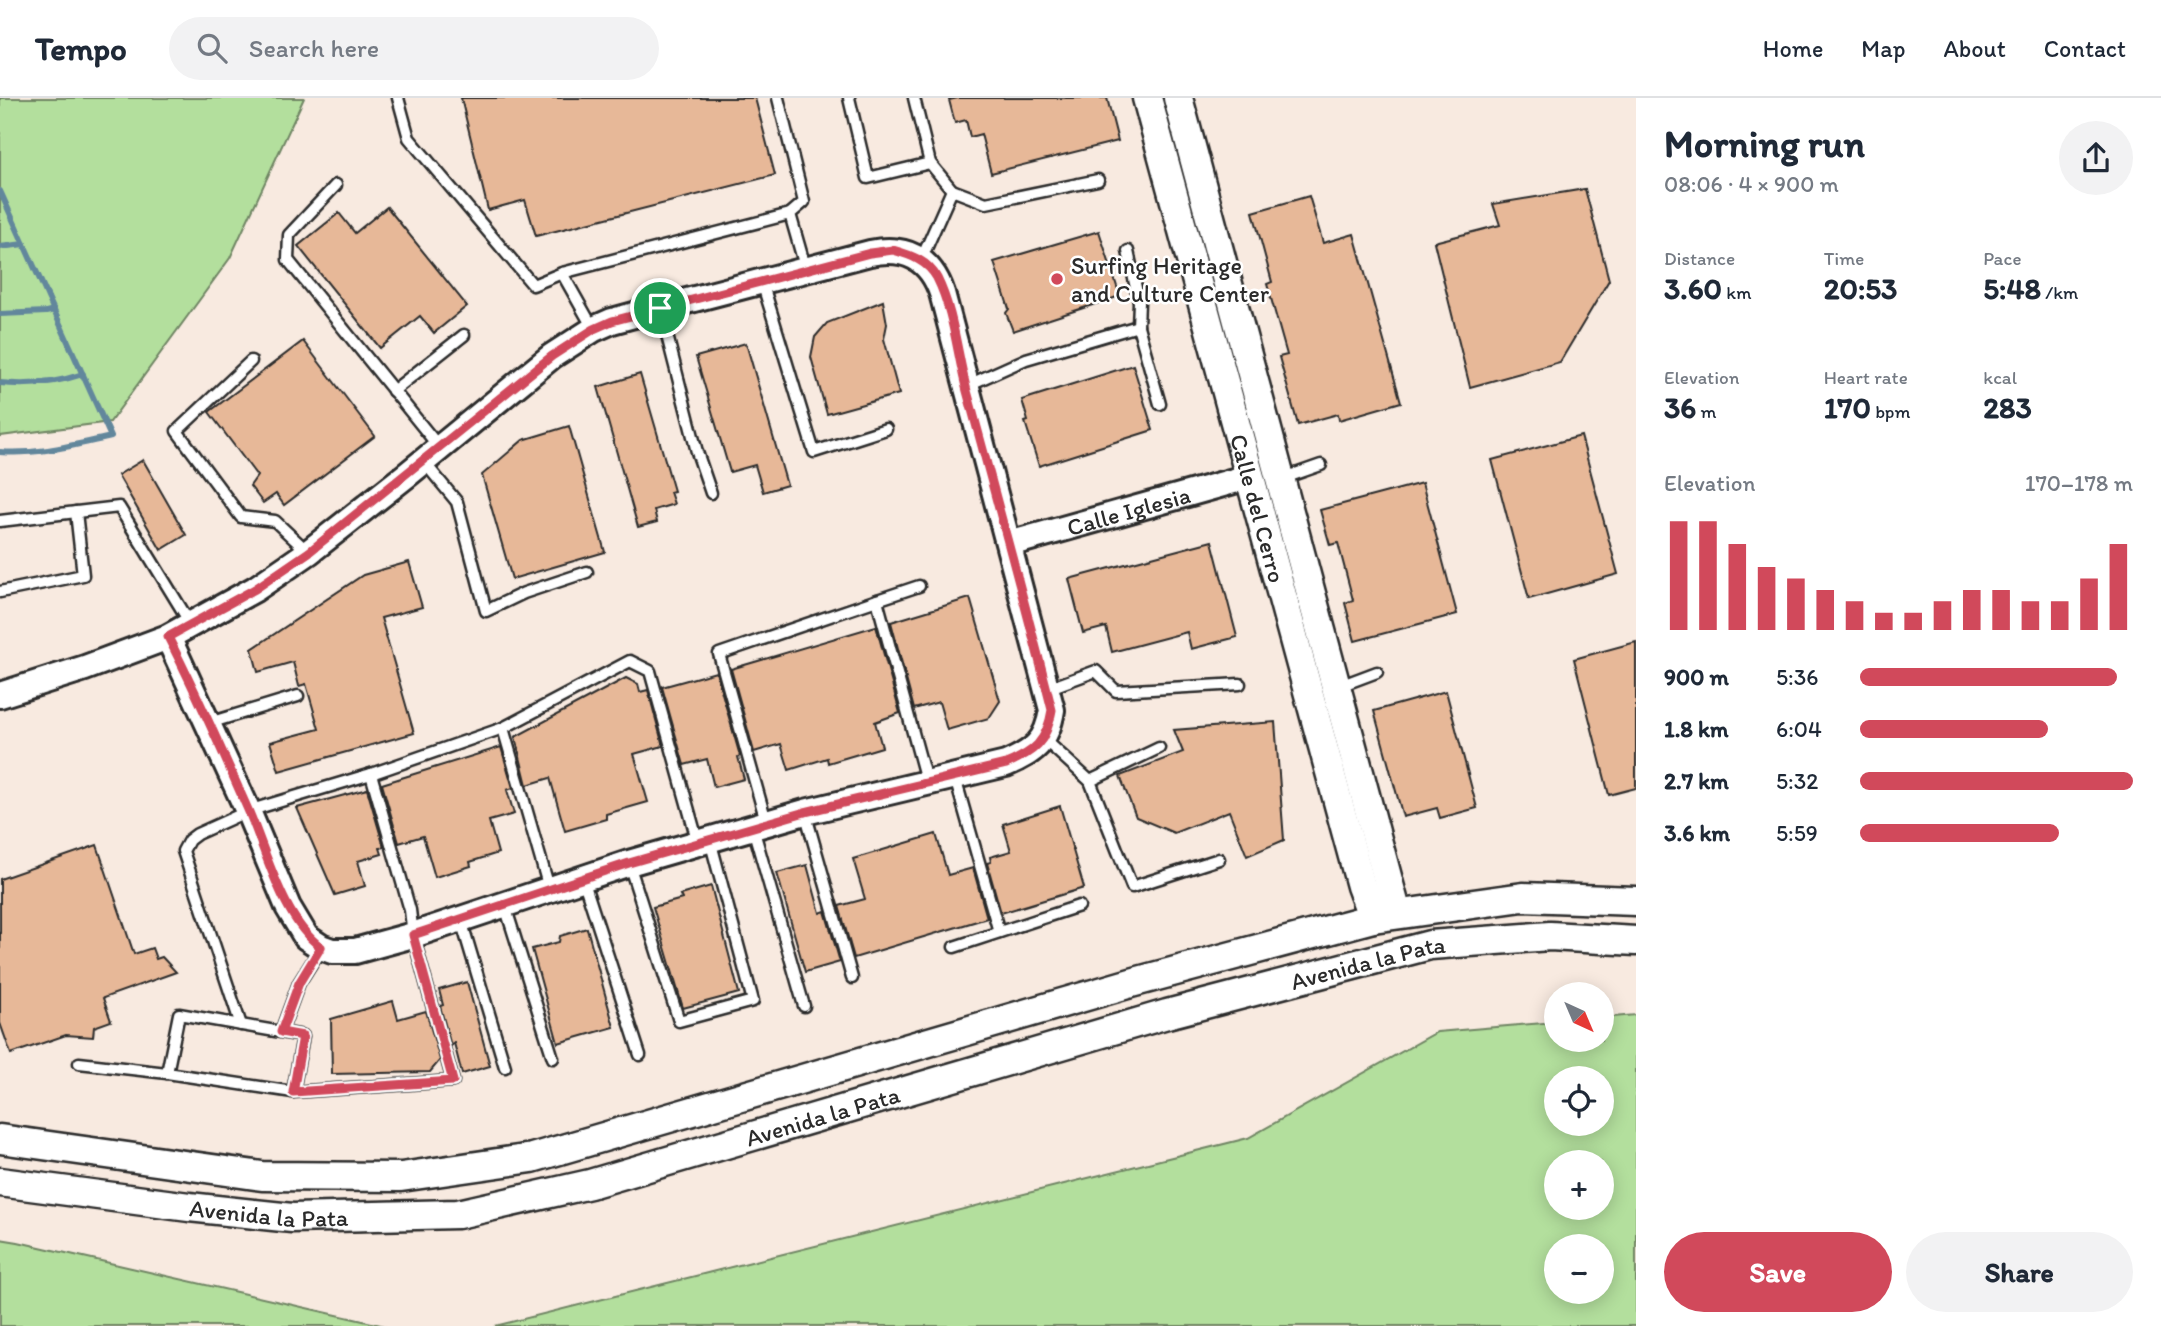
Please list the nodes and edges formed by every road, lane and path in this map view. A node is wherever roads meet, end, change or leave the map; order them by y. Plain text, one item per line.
1 (398, 98) edge
2 (778, 98) edge
3 (849, 98) edge
4 (914, 98) edge
5 (1147, 98) edge
6 (1178, 98) edge
7 (930, 163) junction
8 (1098, 180) dead end
9 (336, 185) dead end
10 (952, 190) junction
11 (790, 214) junction
12 (1128, 251) dead end
13 (921, 261) junction
14 (806, 270) junction
15 (562, 273) junction
16 (761, 281) junction
17 (660, 308) junction
18 (1138, 326) junction
19 (594, 329) junction
20 (464, 335) dead end
21 (251, 361) dead end
22 (965, 387) junction
23 (393, 391) junction
24 (1160, 404) dead end
25 (886, 429) dead end
26 (431, 455) junction
27 (1321, 465) dead end
28 (1248, 477) junction
29 (1280, 479) junction
30 (711, 493) dead end
31 (76, 512) junction
32 (0, 521) edge
33 (1009, 544) junction
34 (309, 552) junction
35 (587, 572) dead end
36 (919, 586) dead end
37 (0, 592) edge
38 (877, 600) junction
39 (191, 625) junction
40 (168, 637) junction
41 (1377, 672) dead end
42 (1240, 684) dead end
43 (1336, 687) junction
44 (1046, 689) junction
45 (0, 695) edge
46 (298, 696) dead end
47 (208, 723) junction
48 (503, 728) junction
49 (1044, 738) junction
50 (1159, 748) dead end
51 (371, 774) junction
52 (955, 778) junction
53 (1090, 781) junction
54 (927, 784) junction
55 (248, 811) junction
56 (805, 812) junction
57 (760, 825) junction
58 (704, 841) junction
59 (1219, 859) dead end
60 (629, 863) junction
61 (583, 878) junction
62 (550, 889) junction
63 (1636, 901) edge
64 (505, 905) junction
65 (1079, 906) dead end
66 (1385, 916) junction
67 (460, 919) junction
68 (999, 932) junction
69 (413, 935) junction
70 (1636, 941) edge
71 (1430, 945) junction
72 (321, 947) junction
73 (954, 947) dead end
74 (852, 978) dead end
75 (804, 1006) dead end
76 (241, 1025) junction
77 (281, 1032) junction
78 (639, 1055) dead end
79 (553, 1058) dead end
80 (79, 1063) dead end
81 (505, 1067) dead end
82 (167, 1073) junction
83 (293, 1092) junction
84 (0, 1139) edge
85 (0, 1182) edge

1 - 15 lane
2 - 11 lane
3 - 7 lane
4 - 7 lane
5 - 28 main road, Calle del Cerro
6 - 29 main road, Calle del Cerro
7 - 10 lane
8 - 10 lane
9 - 23 lane
10 - 13 lane
11 - 14 lane
11 - 15 lane
12 - 18 lane
13 - 14 street
13 - 22 street
14 - 16 street
15 - 19 lane
16 - 17 street
16 - 25 lane
17 - 19 street
17 - 30 lane
18 - 22 lane
18 - 24 lane
19 - 26 street
20 - 23 lane
21 - 34 lane
22 - 33 street
23 - 26 lane
26 - 34 street
26 - 35 lane
27 - 29 lane
28 - 33 street, Calle Iglesia
28 - 66 main road, Calle del Cerro
29 - 43 main road, Calle del Cerro
31 - 32 lane
31 - 37 lane
31 - 39 lane
33 - 44 street
34 - 39 street
36 - 38 lane
38 - 54 lane
38 - 57 lane
39 - 40 street
40 - 45 street
40 - 47 street
41 - 43 lane
42 - 44 lane
43 - 66 main road, Calle del Cerro
44 - 49 street
46 - 47 lane
47 - 55 street
48 - 51 lane
48 - 58 lane
48 - 62 lane
49 - 52 street
49 - 53 lane
50 - 53 lane
51 - 55 lane
51 - 69 lane
52 - 54 street
52 - 68 lane
53 - 59 lane
54 - 56 street
55 - 72 street
55 - 76 lane
56 - 57 street
56 - 74 lane
57 - 58 street
57 - 75 lane
58 - 60 street
58 - 60 lane
60 - 61 street
61 - 62 street
61 - 78 lane
62 - 64 street
63 - 66 main road, Avenida la Pata
64 - 67 street
64 - 79 lane
65 - 68 lane
66 - 71 main road
66 - 84 main road, Avenida la Pata
67 - 69 street
67 - 81 lane
68 - 73 lane
69 - 72 street
69 - 83 lane
70 - 71 main road, Avenida la Pata
71 - 85 main road, Avenida la Pata
72 - 77 lane
76 - 77 lane
76 - 82 lane
77 - 83 lane
80 - 82 lane
82 - 83 lane

